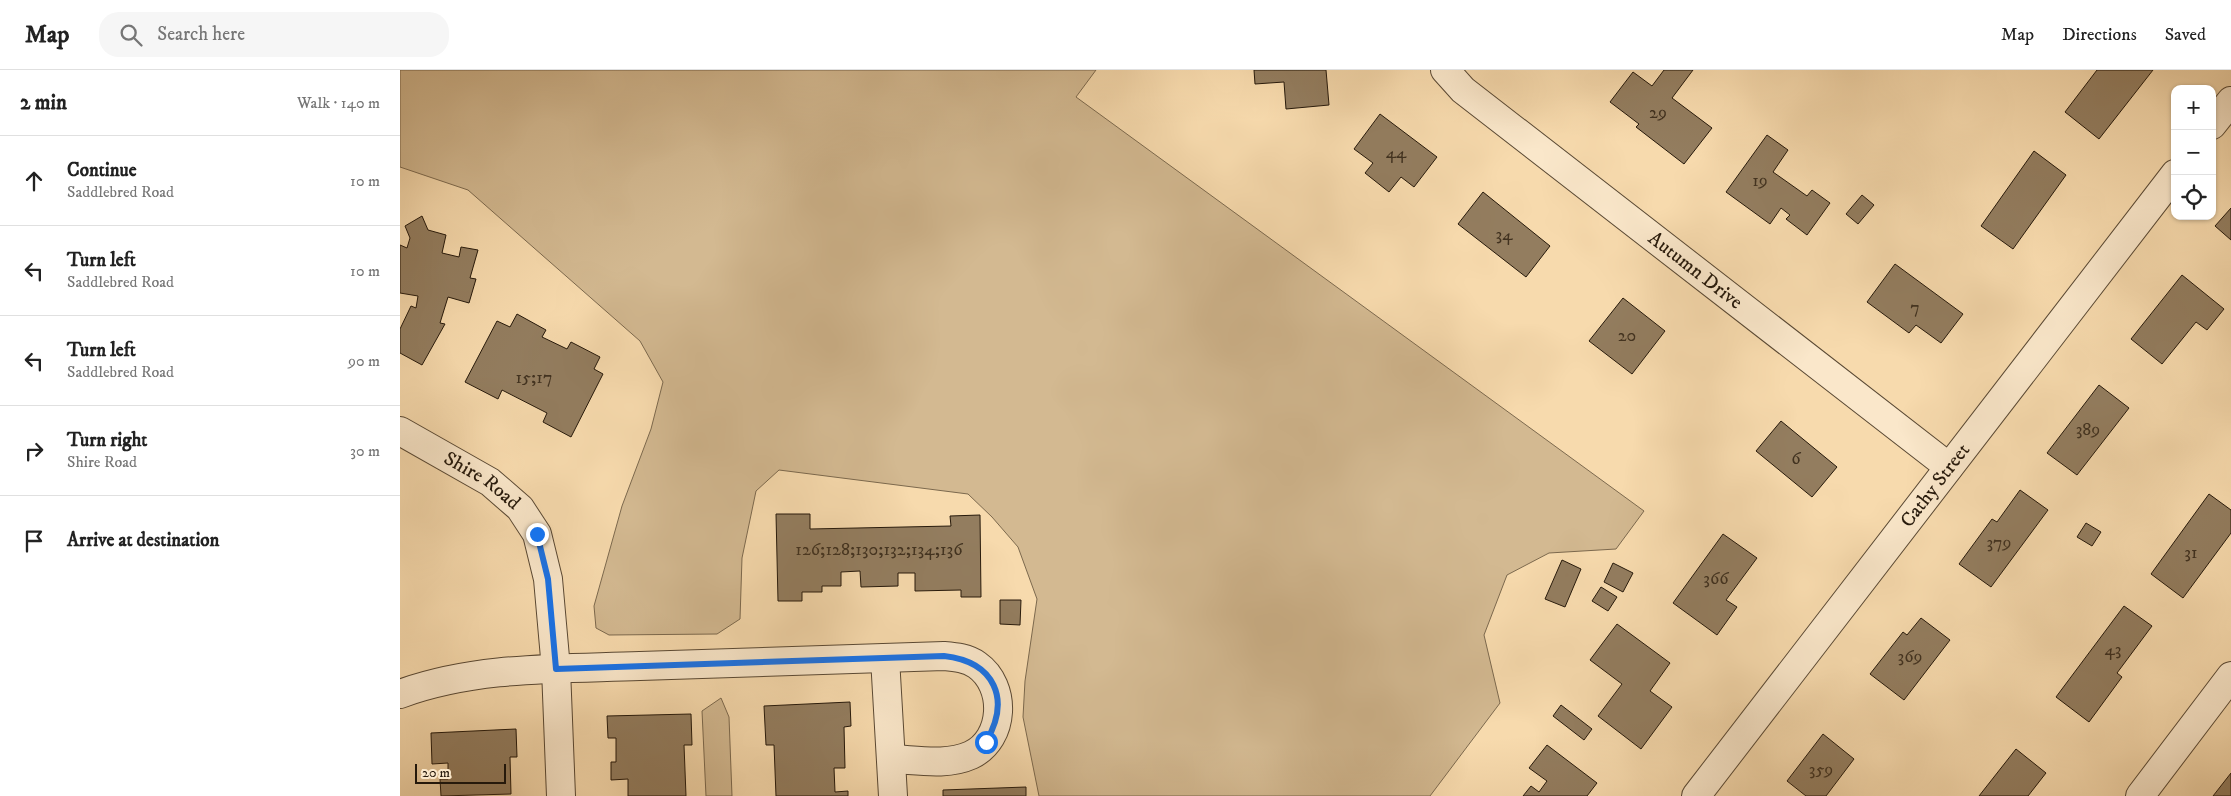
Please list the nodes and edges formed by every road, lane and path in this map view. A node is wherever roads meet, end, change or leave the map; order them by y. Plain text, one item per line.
1 (1445, 70) edge
2 (2231, 101) edge
3 (2216, 120) edge
4 (2174, 175) edge
5 (400, 431) edge
6 (1949, 467) junction
7 (885, 658) junction
8 (556, 669) junction
9 (2231, 676) edge
10 (400, 694) edge
11 (892, 759) junction
12 (561, 796) edge
13 (893, 796) edge
14 (1696, 796) edge
15 (2140, 796) edge

1 - 6 street, Autumn Drive
2 - 3 street
4 - 6 street, Cathy Street
5 - 8 street, Shire Road
6 - 14 street, Cathy Street
7 - 8 street
7 - 11 street
7 - 11 street
8 - 10 street
8 - 12 street, Shire Road
9 - 15 street
11 - 13 street

